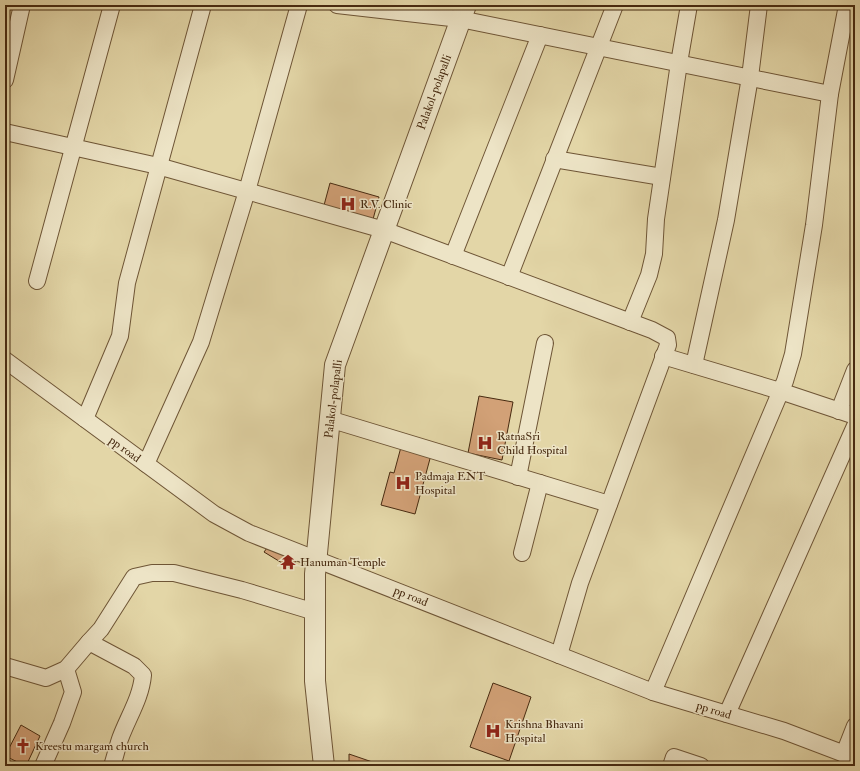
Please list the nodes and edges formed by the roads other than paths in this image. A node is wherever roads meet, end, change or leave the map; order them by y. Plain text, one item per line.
1 (22, 5) edge
2 (112, 5) edge
3 (203, 5) edge
4 (299, 5) edge
5 (337, 5) edge
6 (615, 5) edge
7 (689, 5) edge
8 (759, 5) edge
9 (847, 5) edge
10 (463, 12) edge
11 (540, 35) junction
12 (598, 47) junction
13 (679, 63) junction
14 (750, 78) junction
15 (5, 80) edge
16 (830, 94) junction
17 (5, 132) edge
18 (73, 147) junction
19 (554, 159) junction
20 (158, 166) junction
21 (662, 177) junction
22 (247, 192) junction
23 (384, 230) junction
24 (453, 256) junction
25 (509, 277) junction
26 (37, 281) dead end
27 (630, 322) junction
28 (545, 343) dead end
29 (663, 356) junction
30 (5, 360) edge
31 (694, 365) junction
32 (855, 370) edge
33 (780, 391) junction
34 (839, 411) junction
35 (855, 416) edge
36 (85, 419) junction
37 (330, 419) junction
38 (855, 426) edge
39 (146, 464) junction
40 (518, 477) junction
41 (540, 483) junction
42 (609, 504) junction
43 (522, 553) dead end
44 (316, 559) junction
45 (315, 612) junction
46 (89, 642) junction
47 (559, 655) junction
48 (5, 666) edge
49 (66, 669) junction
50 (652, 692) junction
51 (727, 714) junction
52 (855, 726) edge
53 (850, 756) edge
54 (43, 766) edge
55 (112, 766) edge
56 (324, 766) edge
57 (671, 766) edge
58 (701, 766) edge

1 - 15 street
2 - 18 street
3 - 20 street
4 - 22 street
5 - 10 street
6 - 12 street
7 - 13 street
8 - 14 street
9 - 16 street
10 - 11 street
10 - 23 street, Palakol-polapalli
11 - 12 street
11 - 24 street
12 - 13 street
12 - 19 street
13 - 14 street
13 - 21 street
14 - 16 street
14 - 31 street
16 - 33 street
17 - 18 street
18 - 20 street
18 - 26 street
19 - 21 street
19 - 25 street
20 - 22 street
20 - 36 street
21 - 27 street
22 - 23 street
22 - 39 street
23 - 24 street
23 - 37 street, Palakol-polapalli
24 - 25 street
25 - 27 street
27 - 29 street
28 - 40 street
29 - 31 street
29 - 42 street
30 - 36 street, pp road
31 - 33 street
32 - 34 street
33 - 34 street
33 - 50 street
34 - 35 street
36 - 39 street, pp road
37 - 40 street
37 - 44 street, Palakol-polapalli
38 - 51 street
39 - 44 street, pp road
40 - 41 street
41 - 42 street
41 - 43 street
42 - 47 street
44 - 45 street, Palakol-polapalli
44 - 47 street, pp road
45 - 46 street
45 - 56 street, Palakol-polapalli
46 - 49 street
46 - 55 street
47 - 50 street, pp road
48 - 49 street
49 - 54 street
50 - 51 street, pp road
51 - 53 street, pp road
52 - 53 street
57 - 58 street

